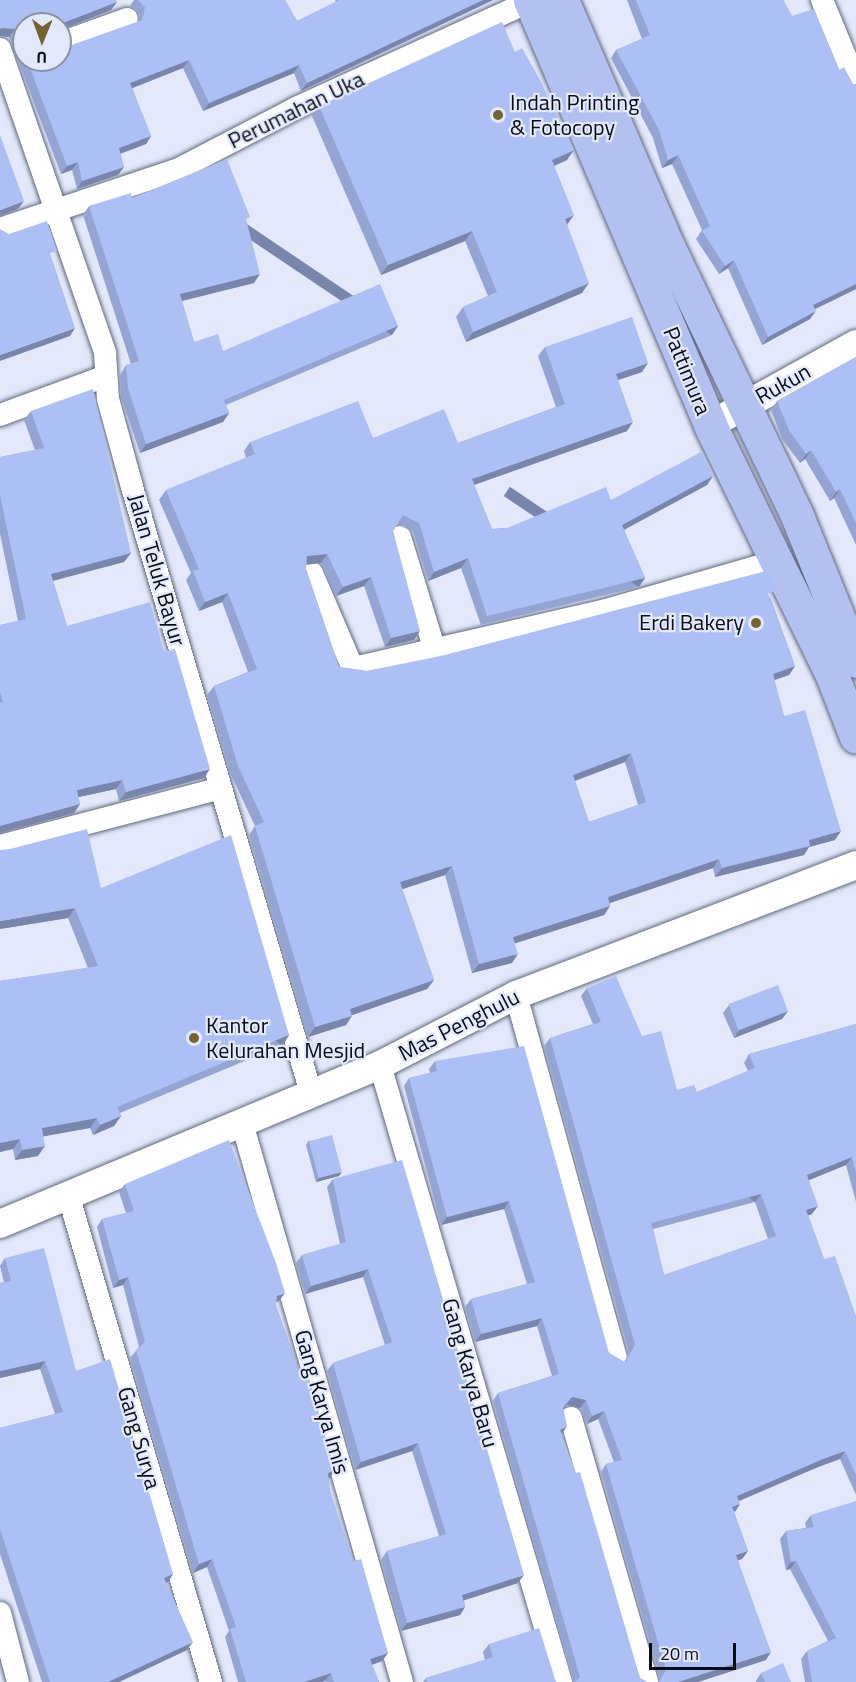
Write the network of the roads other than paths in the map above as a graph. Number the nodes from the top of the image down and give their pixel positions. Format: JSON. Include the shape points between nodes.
{"nodes":[{"id":1,"x":541,"y":0,"type":"edge"},
{"id":2,"x":822,"y":0,"type":"edge"},
{"id":3,"x":127,"y":19,"type":"dead end"},
{"id":4,"x":72,"y":39,"type":"edge"},
{"id":5,"x":7,"y":58,"type":"edge"},
{"id":6,"x":856,"y":82,"type":"edge"},
{"id":7,"x":58,"y":209,"type":"junction"},
{"id":8,"x":0,"y":229,"type":"edge"},
{"id":9,"x":856,"y":344,"type":"edge"},
{"id":10,"x":105,"y":376,"type":"junction"},
{"id":11,"x":746,"y":405,"type":"junction"},
{"id":12,"x":0,"y":415,"type":"edge"},
{"id":13,"x":710,"y":425,"type":"junction"},
{"id":14,"x":400,"y":537,"type":"edge"},
{"id":15,"x":777,"y":561,"type":"junction"},
{"id":16,"x":312,"y":573,"type":"edge"},
{"id":17,"x":435,"y":651,"type":"junction"},
{"id":18,"x":856,"y":661,"type":"edge"},
{"id":19,"x":856,"y":737,"type":"edge"},
{"id":20,"x":221,"y":788,"type":"junction"},
{"id":21,"x":0,"y":846,"type":"edge"},
{"id":22,"x":856,"y":865,"type":"edge"},
{"id":23,"x":516,"y":995,"type":"junction"},
{"id":24,"x":380,"y":1065,"type":"junction"},
{"id":25,"x":311,"y":1093,"type":"junction"},
{"id":26,"x":242,"y":1123,"type":"junction"},
{"id":27,"x":68,"y":1194,"type":"junction"},
{"id":28,"x":0,"y":1224,"type":"edge"},
{"id":29,"x":616,"y":1357,"type":"edge"},
{"id":30,"x":571,"y":1418,"type":"dead end"},
{"id":31,"x":0,"y":1612,"type":"edge"},
{"id":32,"x":18,"y":1682,"type":"edge"},
{"id":33,"x":212,"y":1682,"type":"edge"},
{"id":34,"x":402,"y":1682,"type":"edge"},
{"id":35,"x":561,"y":1682,"type":"edge"},
{"id":36,"x":647,"y":1682,"type":"edge"}],
"edges":[{"from":1,"to":7,"type":"street","name":"Perumahan Uka","via":[[296,108],[179,169]]},
{"from":1,"to":11,"type":"main road","name":"Pattimura"},
{"from":1,"to":13,"type":"main road","name":"Pattimura"},
{"from":2,"to":6,"type":"street"},
{"from":3,"to":4,"type":"street"},
{"from":5,"to":7,"type":"street","name":"Jalan Teluk Bayur"},
{"from":7,"to":8,"type":"street","name":"Perumahan Uka"},
{"from":7,"to":10,"type":"street","name":"Jalan Teluk Bayur","via":[[105,353]]},
{"from":9,"to":11,"type":"street","name":"Rukun"},
{"from":10,"to":12,"type":"street"},
{"from":10,"to":20,"type":"street","name":"Jalan Teluk Bayur","via":[[132,488]]},
{"from":11,"to":13,"type":"street","name":"Rukun"},
{"from":11,"to":18,"type":"main road","name":"Pattimura"},
{"from":13,"to":15,"type":"main road","name":"Pattimura"},
{"from":14,"to":17,"type":"street"},
{"from":15,"to":17,"type":"street","via":[[606,610]]},
{"from":15,"to":19,"type":"main road","name":"Pattimura"},
{"from":16,"to":17,"type":"street","via":[[354,666]]},
{"from":20,"to":21,"type":"street"},
{"from":20,"to":25,"type":"street","name":"Jalan Teluk Bayur"},
{"from":22,"to":23,"type":"street","name":"Mas Penghulu"},
{"from":23,"to":24,"type":"street","name":"Mas Penghulu"},
{"from":23,"to":29,"type":"street"},
{"from":24,"to":25,"type":"street","name":"Mas Penghulu"},
{"from":24,"to":35,"type":"street","name":"Gang Karya Baru"},
{"from":25,"to":26,"type":"street","name":"Mas Penghulu"},
{"from":26,"to":27,"type":"street","name":"Mas Penghulu"},
{"from":26,"to":34,"type":"street","name":"Gang Karya Imis"},
{"from":27,"to":28,"type":"street","name":"Mas Penghulu"},
{"from":27,"to":33,"type":"street","name":"Gang Surya"},
{"from":30,"to":36,"type":"street"},
{"from":31,"to":32,"type":"street"}]}
